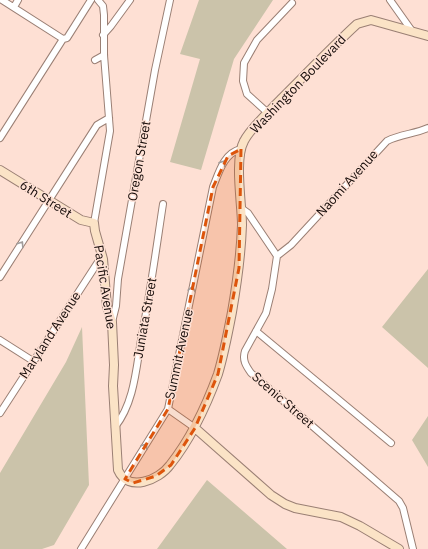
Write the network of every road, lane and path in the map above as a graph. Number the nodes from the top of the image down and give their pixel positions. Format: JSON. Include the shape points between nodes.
{"nodes":[{"id":1,"x":2,"y":0,"type":"edge"},
{"id":2,"x":18,"y":0,"type":"edge"},
{"id":3,"x":91,"y":0,"type":"edge"},
{"id":4,"x":98,"y":0,"type":"edge"},
{"id":5,"x":130,"y":0,"type":"edge"},
{"id":6,"x":170,"y":0,"type":"edge"},
{"id":7,"x":390,"y":0,"type":"edge"},
{"id":8,"x":292,"y":3,"type":"dead end"},
{"id":9,"x":14,"y":7,"type":"junction"},
{"id":10,"x":412,"y":31,"type":"junction"},
{"id":11,"x":103,"y":35,"type":"junction"},
{"id":12,"x":428,"y":36,"type":"edge"},
{"id":13,"x":65,"y":38,"type":"junction"},
{"id":14,"x":104,"y":55,"type":"junction"},
{"id":15,"x":95,"y":60,"type":"dead end"},
{"id":16,"x":268,"y":113,"type":"junction"},
{"id":17,"x":109,"y":118,"type":"junction"},
{"id":18,"x":428,"y":128,"type":"edge"},
{"id":19,"x":0,"y":138,"type":"edge"},
{"id":20,"x":241,"y":149,"type":"junction"},
{"id":21,"x":0,"y":170,"type":"edge"},
{"id":22,"x":49,"y":200,"type":"junction"},
{"id":23,"x":163,"y":204,"type":"dead end"},
{"id":24,"x":241,"y":208,"type":"junction"},
{"id":25,"x":94,"y":223,"type":"junction"},
{"id":26,"x":277,"y":256,"type":"junction"},
{"id":27,"x":103,"y":258,"type":"junction"},
{"id":28,"x":0,"y":277,"type":"edge"},
{"id":29,"x":112,"y":322,"type":"junction"},
{"id":30,"x":256,"y":331,"type":"junction"},
{"id":31,"x":0,"y":340,"type":"edge"},
{"id":32,"x":33,"y":361,"type":"junction"},
{"id":33,"x":168,"y":410,"type":"junction"},
{"id":34,"x":0,"y":413,"type":"edge"},
{"id":35,"x":115,"y":427,"type":"junction"},
{"id":36,"x":195,"y":428,"type":"junction"},
{"id":37,"x":391,"y":443,"type":"dead end"},
{"id":38,"x":124,"y":480,"type":"junction"},
{"id":39,"x":81,"y":549,"type":"edge"},
{"id":40,"x":398,"y":549,"type":"edge"},
{"id":41,"x":413,"y":549,"type":"edge"}],
"edges":[{"from":1,"to":9,"type":"street"},
{"from":2,"to":9,"type":"street"},
{"from":3,"to":13,"type":"street"},
{"from":4,"to":11,"type":"street","name":"Pacific Avenue","via":[[103,6]]},
{"from":5,"to":11,"type":"street"},
{"from":6,"to":29,"type":"street","name":"Oregon Street","via":[[155,70]]},
{"from":7,"to":10,"type":"street"},
{"from":8,"to":16,"type":"street","via":[[257,40],[244,63],[243,81],[247,94]]},
{"from":9,"to":13,"type":"street"},
{"from":10,"to":12,"type":"street","name":"Washington Boulevard"},
{"from":10,"to":16,"type":"street","name":"Washington Boulevard","via":[[371,20],[357,24]]},
{"from":11,"to":14,"type":"street","name":"Pacific Avenue"},
{"from":13,"to":19,"type":"street"},
{"from":14,"to":15,"type":"street"},
{"from":14,"to":17,"type":"street","name":"Pacific Avenue"},
{"from":16,"to":20,"type":"street","name":"Washington Boulevard","via":[[243,142]]},
{"from":17,"to":22,"type":"street","via":[[98,125]]},
{"from":17,"to":25,"type":"street","name":"Pacific Avenue","via":[[110,131]]},
{"from":18,"to":26,"type":"street","name":"Naomi Avenue","via":[[387,141],[291,245]]},
{"from":20,"to":24,"type":"street","name":"Washington Boulevard"},
{"from":33,"to":20,"type":"street","name":"Summit Avenue","one_way":true,"via":[[214,187],[228,156]]},
{"from":21,"to":22,"type":"street","name":"6th Street"},
{"from":22,"to":25,"type":"street","name":"6th Street","via":[[81,220]]},
{"from":28,"to":22,"type":"street","one_way":true},
{"from":23,"to":35,"type":"street","name":"Juniata Street","via":[[136,375],[128,404]]},
{"from":24,"to":26,"type":"street","via":[[248,213]]},
{"from":24,"to":36,"type":"street","name":"Washington Boulevard","via":[[239,268],[226,341],[218,374]]},
{"from":25,"to":27,"type":"street","name":"Pacific Avenue"},
{"from":26,"to":30,"type":"street","name":"Scenic Street","via":[[266,313]]},
{"from":27,"to":29,"type":"street","name":"Pacific Avenue","via":[[107,307]]},
{"from":27,"to":32,"type":"street","name":"Maryland Avenue"},
{"from":29,"to":35,"type":"street","name":"Pacific Avenue"},
{"from":30,"to":37,"type":"street"},
{"from":30,"to":41,"type":"street","name":"Scenic Street","via":[[245,351],[244,364],[251,373],[399,501]]},
{"from":31,"to":32,"type":"street"},
{"from":32,"to":34,"type":"street","name":"Maryland Avenue"},
{"from":33,"to":36,"type":"street"},
{"from":38,"to":33,"type":"street","name":"Summit Avenue","one_way":true},
{"from":35,"to":38,"type":"street","name":"Pacific Avenue","via":[[118,470]]},
{"from":36,"to":38,"type":"street","via":[[165,471],[143,482],[133,483]]},
{"from":36,"to":40,"type":"street","via":[[271,495],[285,504],[341,517]]},
{"from":38,"to":39,"type":"street","name":"Summit Avenue"}]}
